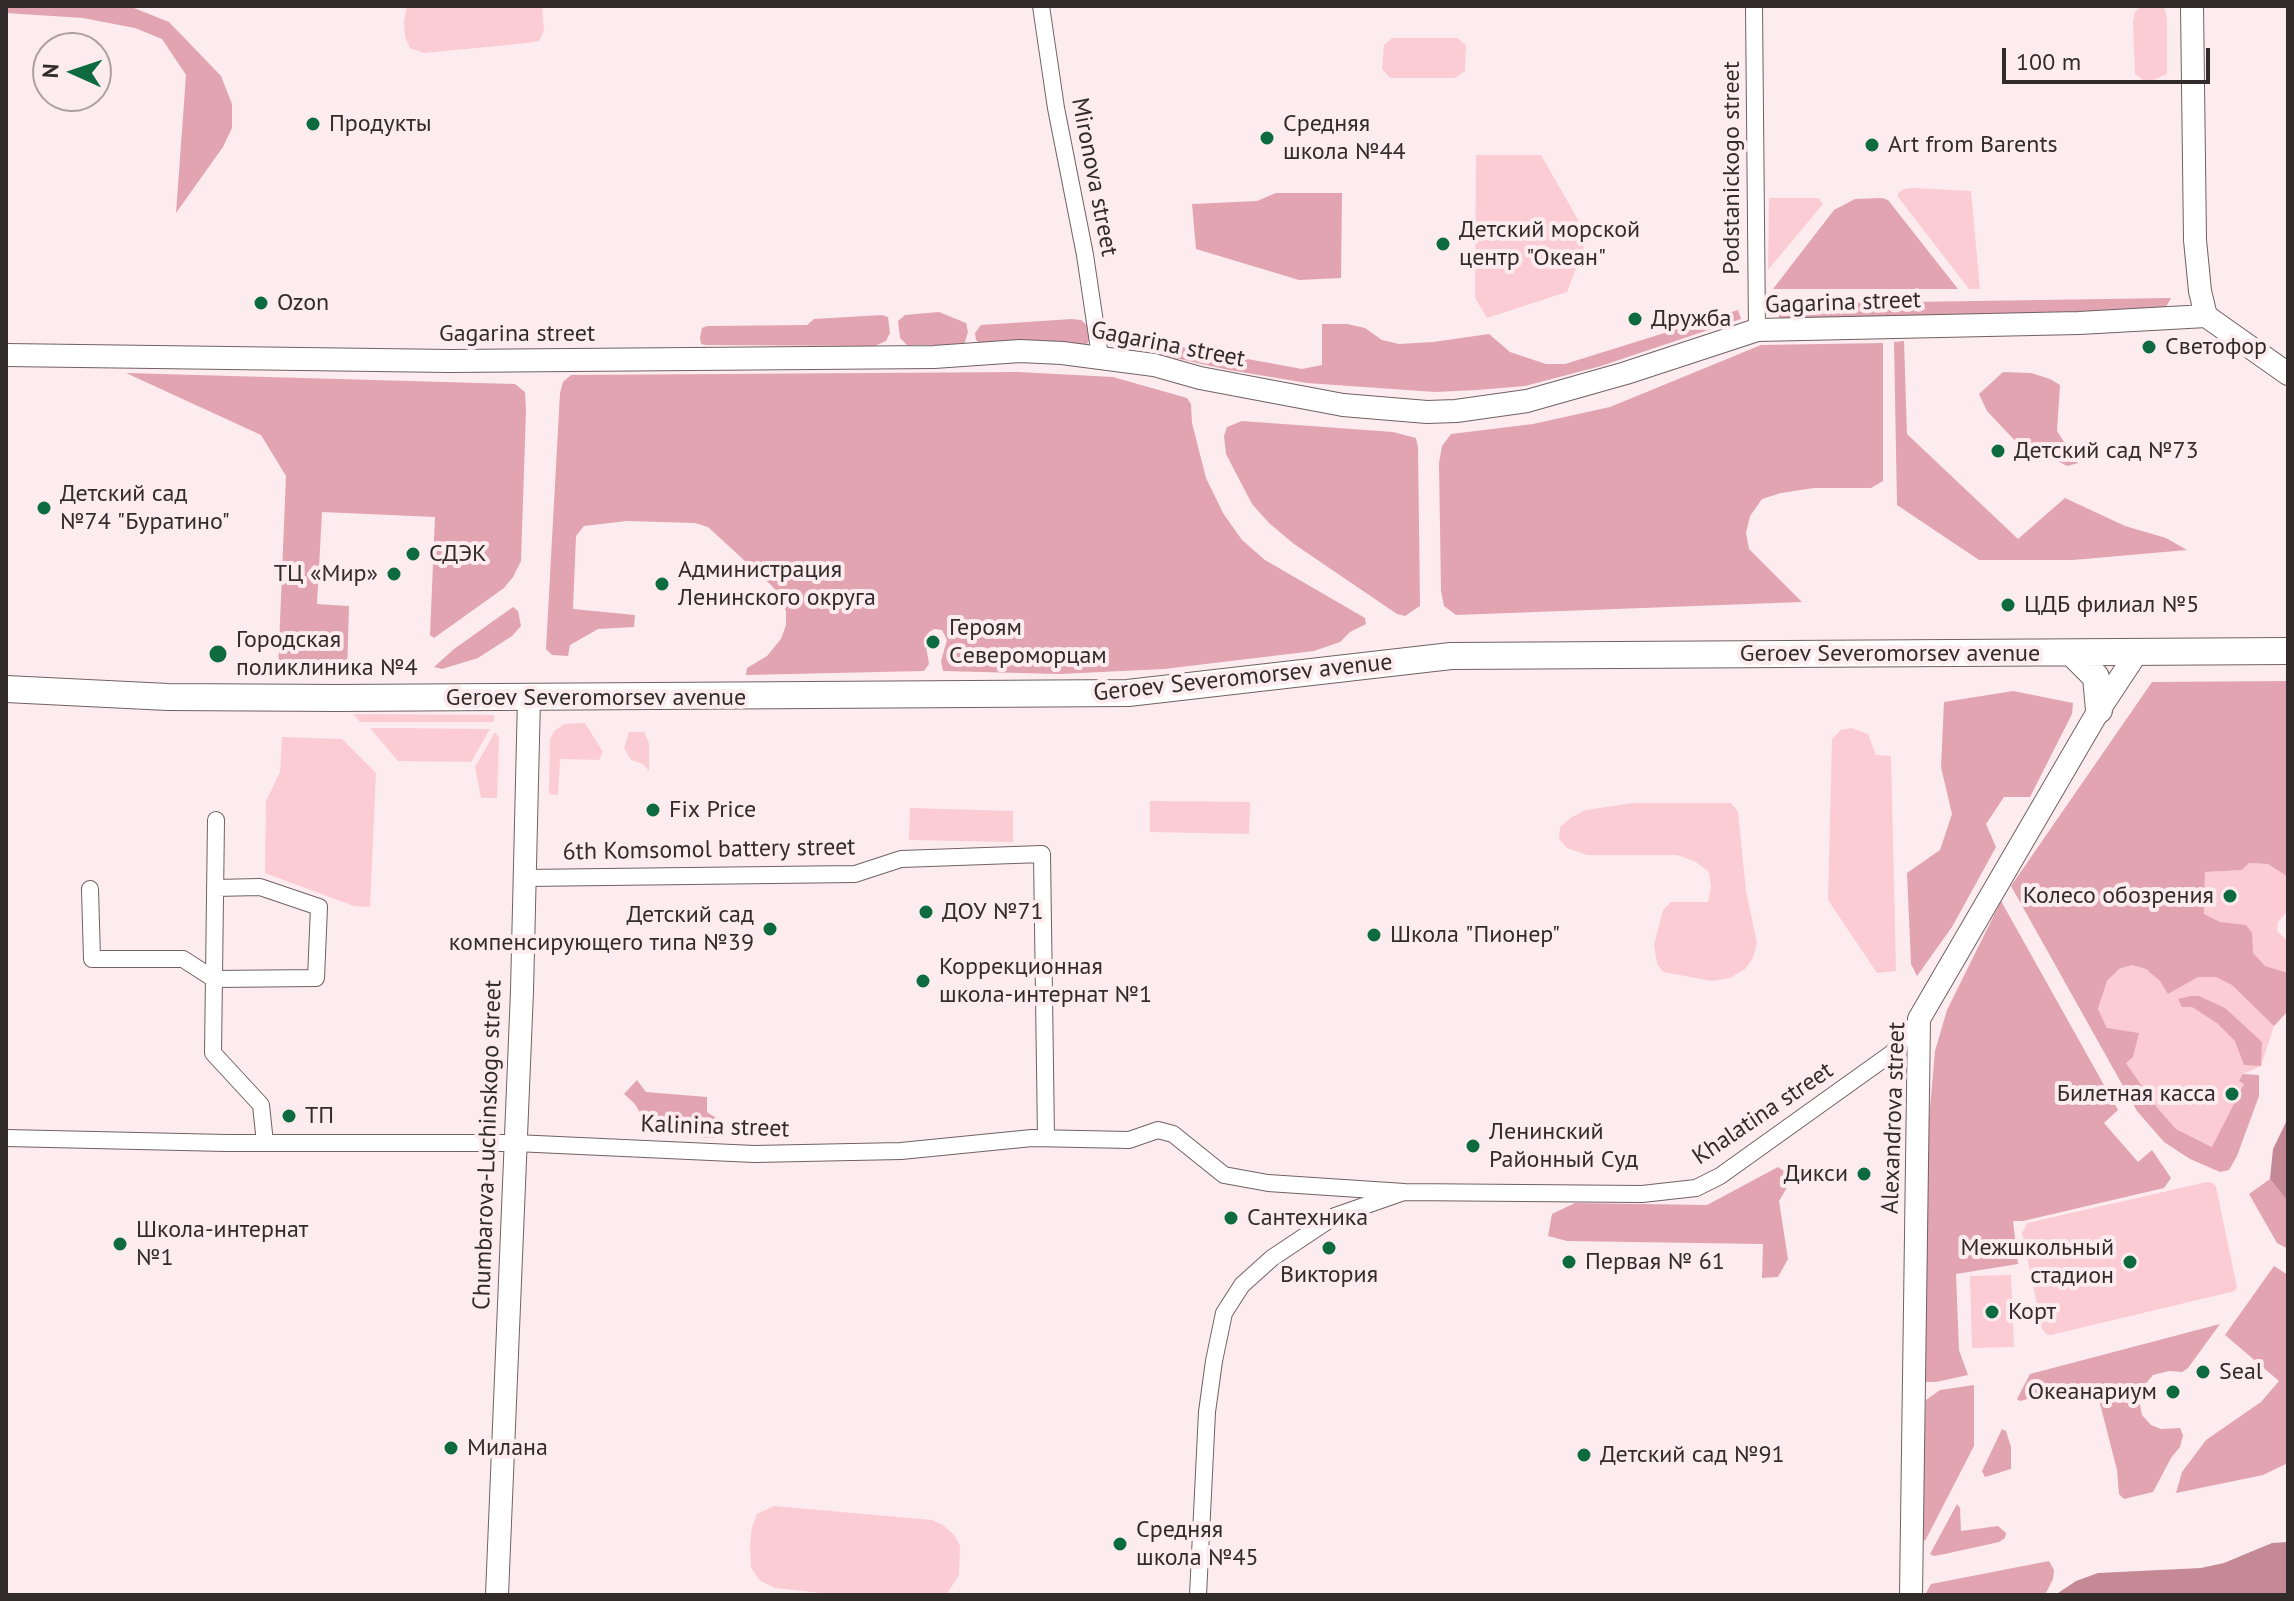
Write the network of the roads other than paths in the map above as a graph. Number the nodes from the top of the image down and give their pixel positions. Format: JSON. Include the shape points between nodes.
{"nodes":[{"id":1,"x":1041,"y":6,"type":"edge"},
{"id":2,"x":1754,"y":6,"type":"edge"},
{"id":3,"x":2192,"y":6,"type":"edge"},
{"id":4,"x":2206,"y":316,"type":"junction"},
{"id":5,"x":1757,"y":330,"type":"junction"},
{"id":6,"x":6,"y":355,"type":"edge"},
{"id":7,"x":1100,"y":356,"type":"junction"},
{"id":8,"x":2288,"y":374,"type":"edge"},
{"id":9,"x":2288,"y":651,"type":"edge"},
{"id":10,"x":2073,"y":654,"type":"junction"},
{"id":11,"x":2136,"y":654,"type":"junction"},
{"id":12,"x":6,"y":689,"type":"edge"},
{"id":13,"x":529,"y":698,"type":"junction"},
{"id":14,"x":2099,"y":710,"type":"junction"},
{"id":15,"x":216,"y":820,"type":"dead end"},
{"id":16,"x":524,"y":878,"type":"junction"},
{"id":17,"x":215,"y":888,"type":"junction"},
{"id":18,"x":90,"y":889,"type":"dead end"},
{"id":19,"x":214,"y":979,"type":"junction"},
{"id":20,"x":1919,"y":1019,"type":"junction"},
{"id":21,"x":6,"y":1138,"type":"edge"},
{"id":22,"x":1046,"y":1138,"type":"junction"},
{"id":23,"x":265,"y":1143,"type":"junction"},
{"id":24,"x":515,"y":1143,"type":"junction"},
{"id":25,"x":1404,"y":1192,"type":"junction"},
{"id":26,"x":497,"y":1595,"type":"edge"},
{"id":27,"x":1198,"y":1595,"type":"edge"},
{"id":28,"x":1911,"y":1595,"type":"edge"}],
"edges":[{"from":1,"to":7,"type":"street","name":"Mironova street"},
{"from":2,"to":5,"type":"street","name":"Podstanickogo street"},
{"from":3,"to":4,"type":"street","via":[[2195,240]]},
{"from":4,"to":5,"type":"street","name":"Gagarina street"},
{"from":4,"to":8,"type":"street"},
{"from":5,"to":7,"type":"street","name":"Gagarina street","via":[[1527,401],[1456,411],[1343,405]]},
{"from":6,"to":7,"type":"street","name":"Gagarina street","via":[[450,361],[934,357],[1020,351]]},
{"from":9,"to":11,"type":"main road","name":"Geroev Severomorsev avenue"},
{"from":10,"to":11,"type":"main road","name":"Geroev Severomorsev avenue"},
{"from":10,"to":13,"type":"main road","name":"Geroev Severomorsev avenue","via":[[1451,656],[1128,693]]},
{"from":10,"to":14,"type":"main road","via":[[2096,677]]},
{"from":11,"to":14,"type":"street","name":"Alexandrova street"},
{"from":12,"to":13,"type":"main road","name":"Geroev Severomorsev avenue","via":[[168,697]]},
{"from":13,"to":16,"type":"street","name":"Chumbarova-Luchinskogo street"},
{"from":14,"to":20,"type":"street","name":"Alexandrova street"},
{"from":15,"to":17,"type":"street"},
{"from":16,"to":22,"type":"street","name":"6th Komsomol battery street","via":[[855,874],[901,859],[1042,854]]},
{"from":16,"to":24,"type":"street","name":"Chumbarova-Luchinskogo street"},
{"from":17,"to":19,"type":"street"},
{"from":17,"to":19,"type":"street","via":[[260,887],[319,907],[316,978]]},
{"from":18,"to":19,"type":"street","via":[[92,959],[183,959]]},
{"from":19,"to":23,"type":"street","via":[[213,1053],[261,1105]]},
{"from":20,"to":25,"type":"street","name":"Khalatina street","via":[[1892,1053],[1696,1188],[1642,1194]]},
{"from":20,"to":28,"type":"street","name":"Alexandrova street"},
{"from":21,"to":23,"type":"street","name":"Kalinina street"},
{"from":22,"to":24,"type":"street","name":"Kalinina street","via":[[901,1151],[754,1154]]},
{"from":22,"to":25,"type":"street","name":"Kalinina street","via":[[1129,1140],[1158,1130],[1173,1134],[1224,1175]]},
{"from":23,"to":24,"type":"street","name":"Kalinina street"},
{"from":24,"to":26,"type":"street","name":"Chumbarova-Luchinskogo street"},
{"from":25,"to":27,"type":"street","name":"Khalatina street","via":[[1335,1216],[1272,1258],[1242,1285],[1224,1313],[1207,1412]]}]}
